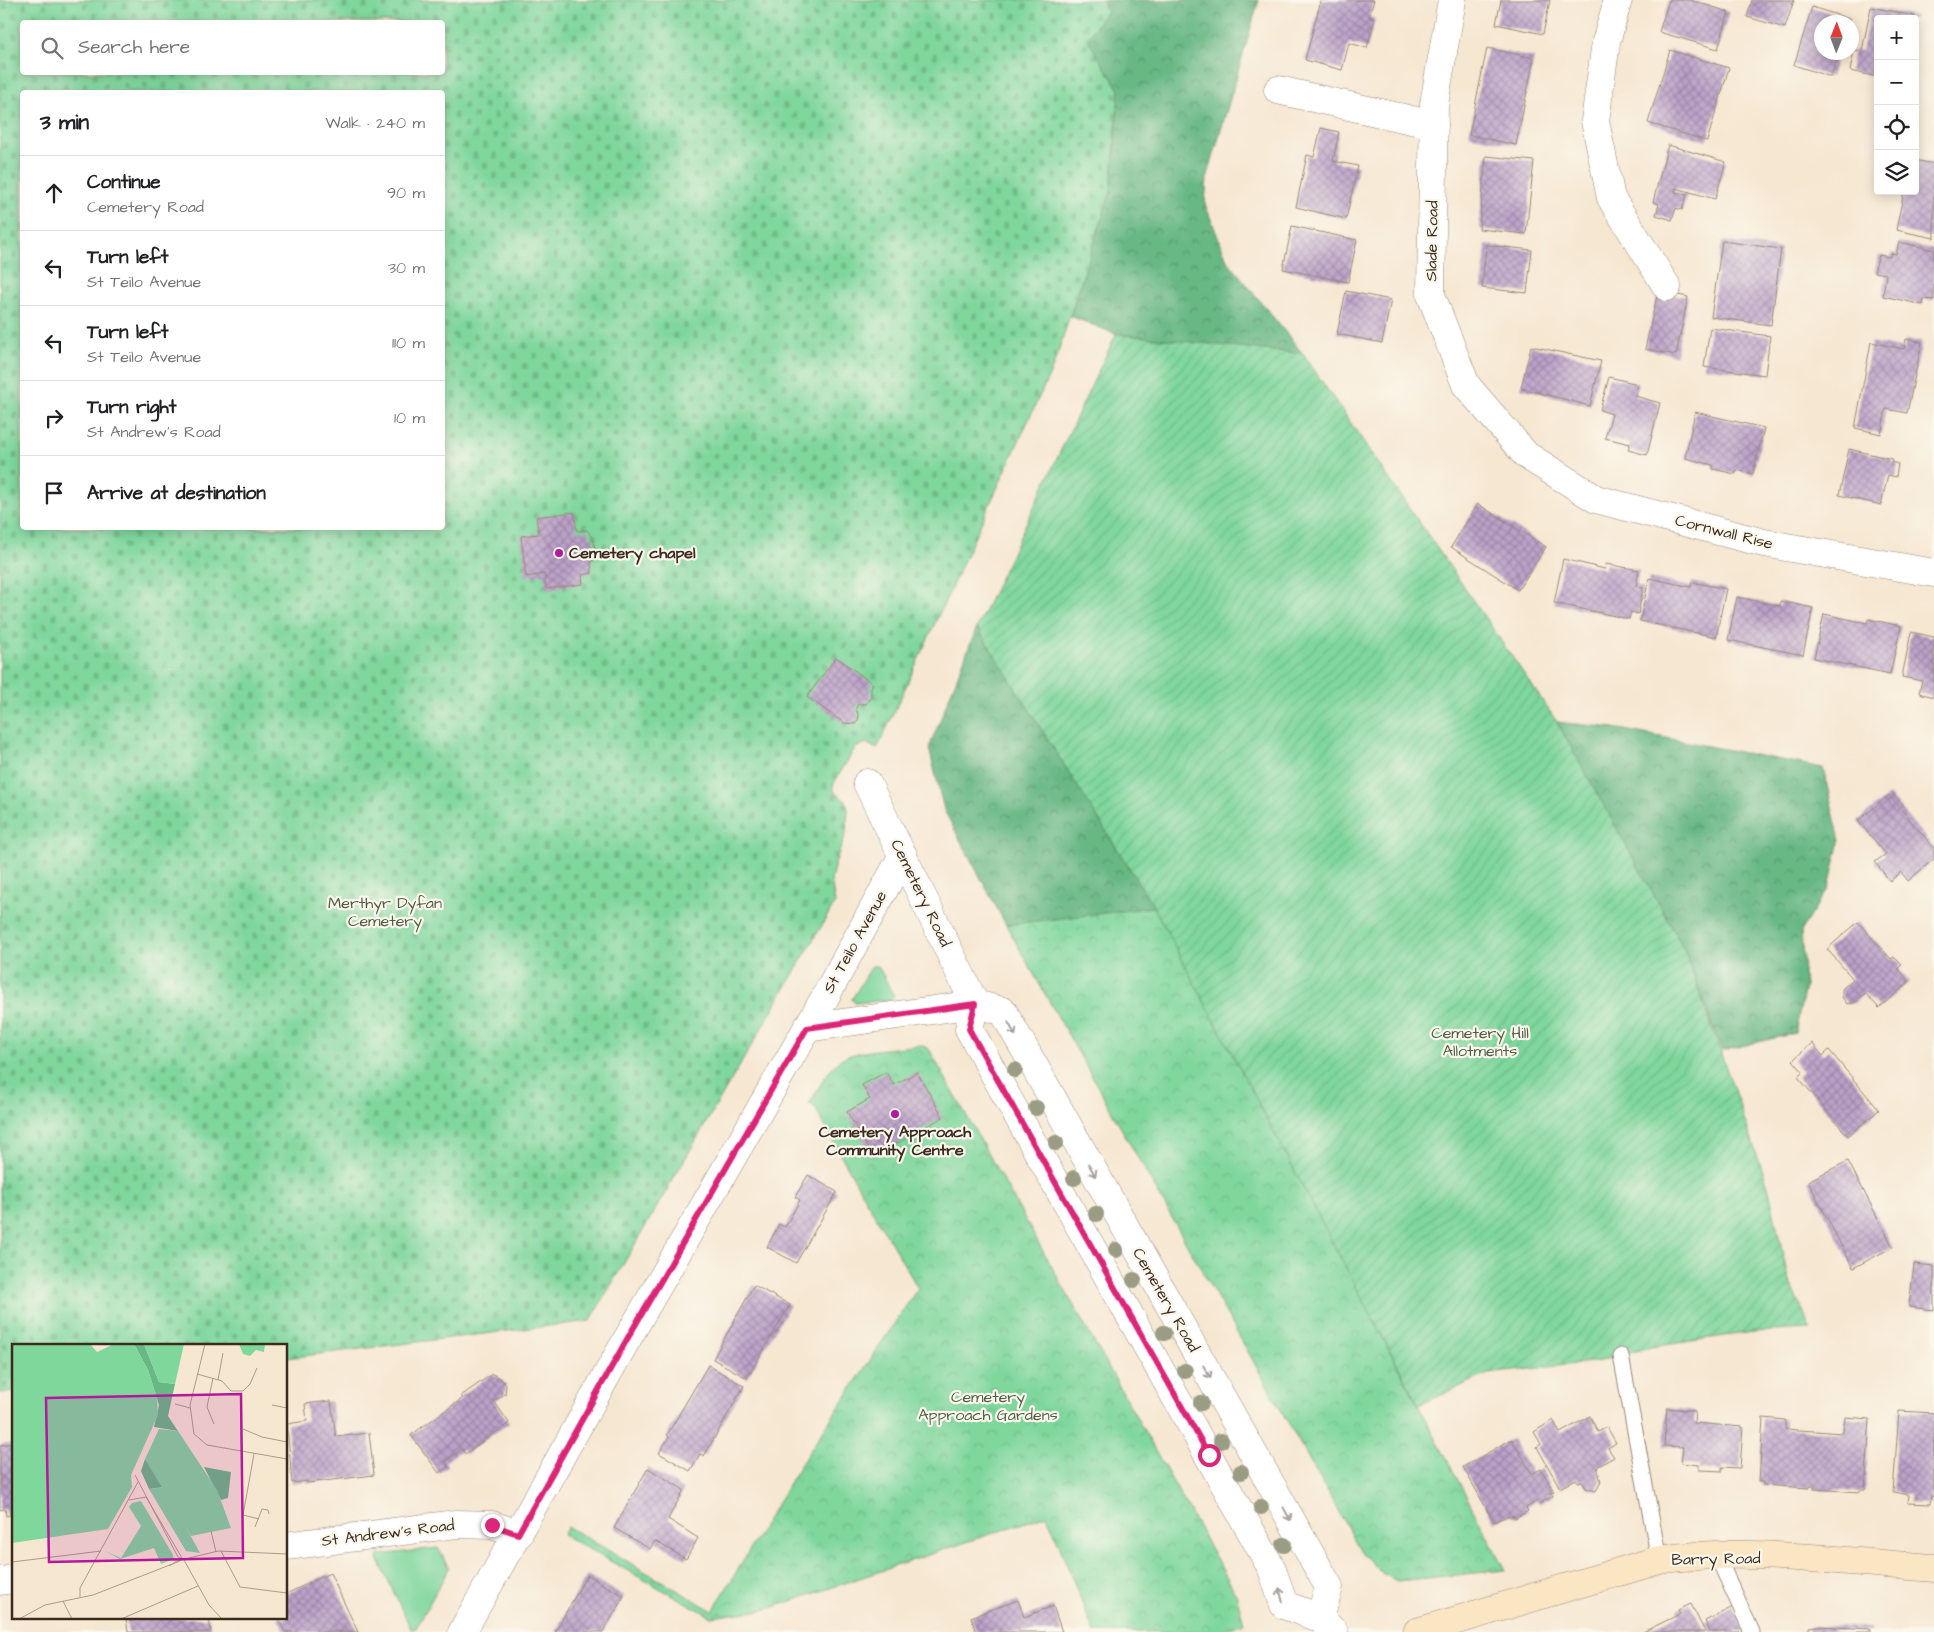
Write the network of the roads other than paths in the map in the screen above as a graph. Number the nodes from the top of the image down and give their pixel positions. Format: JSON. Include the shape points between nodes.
{"nodes":[{"id":1,"x":1452,"y":0,"type":"edge"},
{"id":2,"x":1618,"y":0,"type":"edge"},
{"id":3,"x":1278,"y":90,"type":"dead end"},
{"id":4,"x":1434,"y":125,"type":"junction"},
{"id":5,"x":1667,"y":287,"type":"dead end"},
{"id":6,"x":1526,"y":455,"type":"joint"},
{"id":7,"x":1934,"y":573,"type":"edge"},
{"id":8,"x":867,"y":783,"type":"dead end"},
{"id":9,"x":902,"y":855,"type":"junction"},
{"id":10,"x":975,"y":1004,"type":"junction"},
{"id":11,"x":807,"y":1028,"type":"junction"},
{"id":12,"x":1621,"y":1356,"type":"dead end"},
{"id":13,"x":518,"y":1534,"type":"junction"},
{"id":14,"x":288,"y":1546,"type":"edge"},
{"id":15,"x":1717,"y":1556,"type":"junction"},
{"id":16,"x":1659,"y":1560,"type":"junction"},
{"id":17,"x":1934,"y":1568,"type":"edge"},
{"id":18,"x":1327,"y":1625,"type":"edge"},
{"id":19,"x":462,"y":1632,"type":"edge"},
{"id":20,"x":1417,"y":1632,"type":"edge"},
{"id":21,"x":1752,"y":1632,"type":"edge"}],
"edges":[{"from":1,"to":4,"type":"street","name":"Slade Road","via":[[1434,104]]},
{"from":2,"to":5,"type":"street","via":[[1606,42],[1595,121],[1611,198]]},
{"from":3,"to":4,"type":"street"},
{"from":4,"to":6,"type":"street","name":"Slade Road","via":[[1431,295],[1466,385]]},
{"from":6,"to":7,"type":"street","name":"Cornwall Rise","via":[[1596,499],[1764,544]]},
{"from":8,"to":9,"type":"street","name":"Cemetery Road"},
{"from":9,"to":10,"type":"street","name":"Cemetery Road"},
{"from":9,"to":11,"type":"street","name":"St Teilo Avenue"},
{"from":10,"to":11,"type":"street"},
{"from":10,"to":18,"type":"street","name":"Cemetery Road","one_way":true,"via":[[1003,1011],[1252,1449],[1328,1587]]},
{"from":18,"to":10,"type":"street","name":"Cemetery Road","one_way":true,"via":[[1284,1605],[1272,1569],[969,1029]]},
{"from":11,"to":13,"type":"street","name":"St Teilo Avenue"},
{"from":12,"to":16,"type":"lane"},
{"from":13,"to":14,"type":"street","name":"St Andrew's Road","via":[[492,1525],[456,1524]]},
{"from":13,"to":19,"type":"street","name":"St Teilo Avenue"},
{"from":15,"to":16,"type":"street","name":"Barry Road"},
{"from":15,"to":17,"type":"street","name":"Barry Road"},
{"from":15,"to":21,"type":"lane"},
{"from":16,"to":20,"type":"street","name":"Barry Road"}]}
